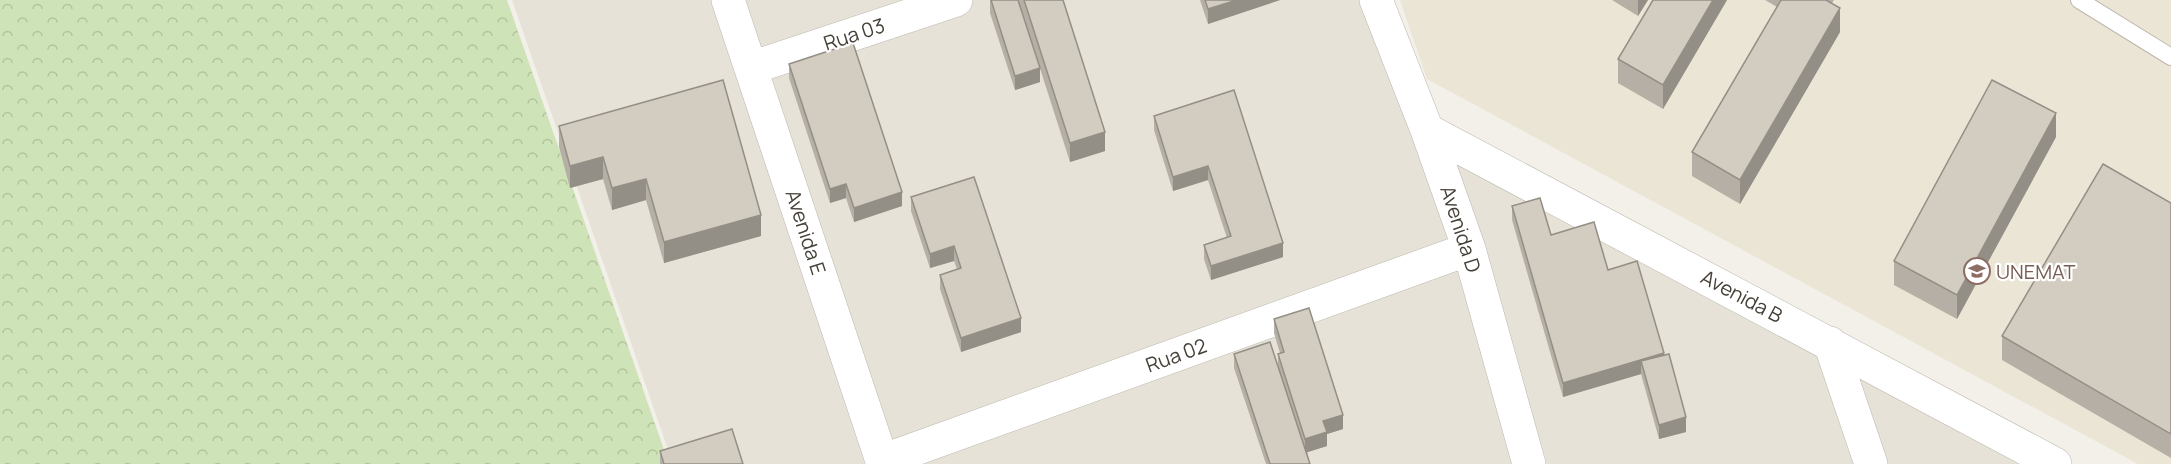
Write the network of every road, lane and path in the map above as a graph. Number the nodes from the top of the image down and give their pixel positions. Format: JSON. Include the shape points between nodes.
{"nodes":[{"id":1,"x":728,"y":0,"type":"edge"},
{"id":2,"x":956,"y":0,"type":"edge"},
{"id":3,"x":1376,"y":0,"type":"edge"},
{"id":4,"x":2079,"y":0,"type":"edge"},
{"id":5,"x":2171,"y":57,"type":"edge"},
{"id":6,"x":751,"y":68,"type":"junction"},
{"id":7,"x":1427,"y":130,"type":"junction"},
{"id":8,"x":1469,"y":249,"type":"junction"},
{"id":9,"x":1830,"y":343,"type":"junction"},
{"id":10,"x":883,"y":463,"type":"edge"},
{"id":11,"x":1529,"y":464,"type":"edge"},
{"id":12,"x":1871,"y":464,"type":"edge"},
{"id":13,"x":2055,"y":464,"type":"edge"}],
"edges":[{"from":1,"to":6,"type":"street","name":"Avenida E"},
{"from":2,"to":6,"type":"street","name":"Rua 03"},
{"from":3,"to":7,"type":"street","name":"Avenida D"},
{"from":4,"to":5,"type":"lane"},
{"from":6,"to":10,"type":"street","name":"Avenida E"},
{"from":7,"to":8,"type":"street","name":"Avenida D"},
{"from":7,"to":9,"type":"street","name":"Avenida B"},
{"from":8,"to":10,"type":"street","name":"Rua 02"},
{"from":8,"to":11,"type":"street","name":"Avenida D"},
{"from":9,"to":12,"type":"street"},
{"from":9,"to":13,"type":"street","name":"Avenida B"}]}
